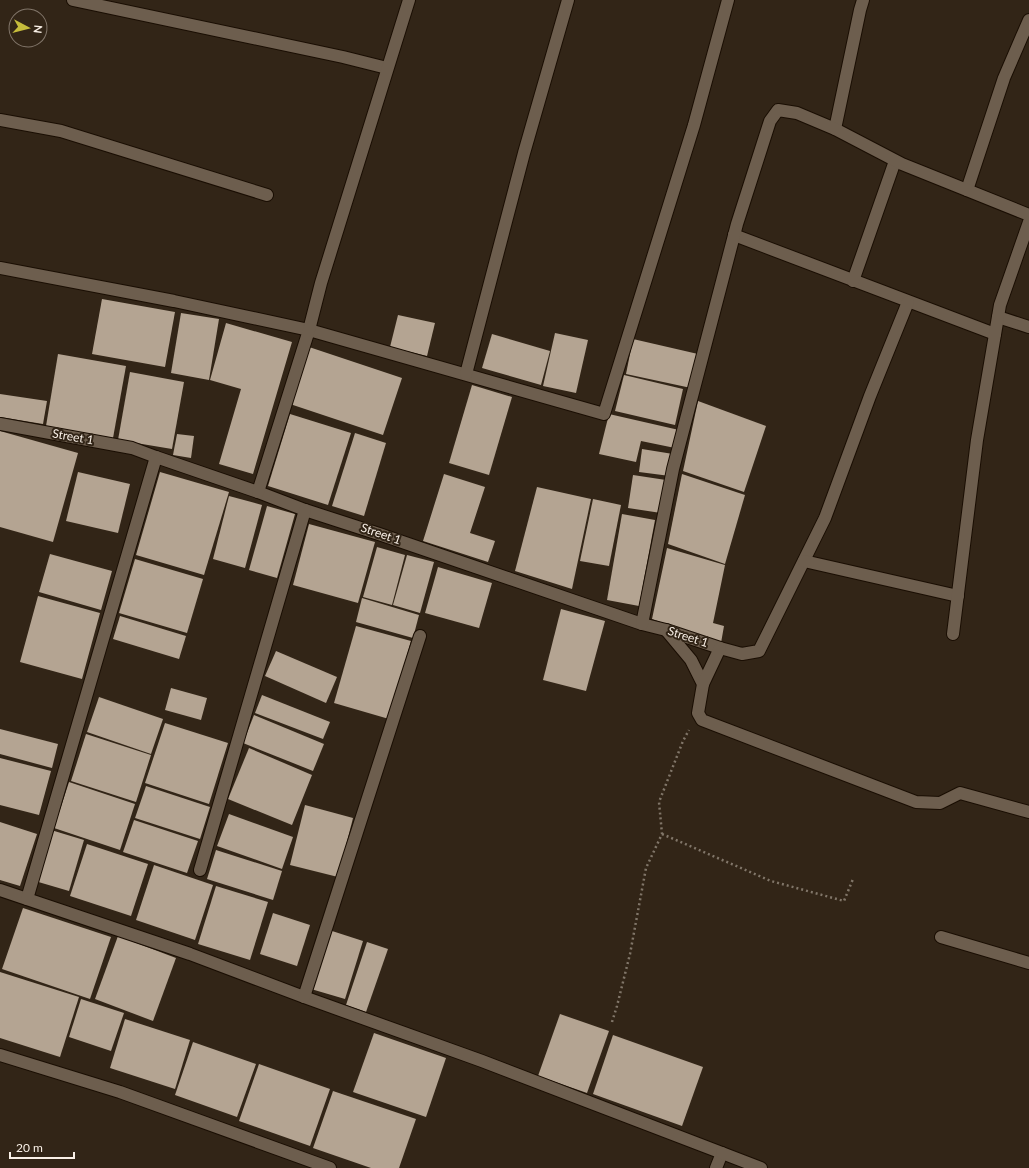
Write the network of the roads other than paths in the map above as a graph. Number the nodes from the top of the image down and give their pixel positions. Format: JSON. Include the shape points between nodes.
{"nodes":[{"id":1,"x":73,"y":0,"type":"edge"},
{"id":2,"x":409,"y":0,"type":"edge"},
{"id":3,"x":568,"y":0,"type":"edge"},
{"id":4,"x":728,"y":0,"type":"edge"},
{"id":5,"x":863,"y":0,"type":"edge"},
{"id":6,"x":1029,"y":20,"type":"edge"},
{"id":7,"x":388,"y":68,"type":"junction"},
{"id":8,"x":0,"y":120,"type":"edge"},
{"id":9,"x":835,"y":129,"type":"junction"},
{"id":10,"x":895,"y":161,"type":"junction"},
{"id":11,"x":967,"y":190,"type":"junction"},
{"id":12,"x":267,"y":195,"type":"dead end"},
{"id":13,"x":1029,"y":215,"type":"edge"},
{"id":14,"x":1029,"y":222,"type":"edge"},
{"id":15,"x":734,"y":235,"type":"junction"},
{"id":16,"x":0,"y":268,"type":"edge"},
{"id":17,"x":853,"y":281,"type":"junction"},
{"id":18,"x":908,"y":302,"type":"junction"},
{"id":19,"x":998,"y":317,"type":"junction"},
{"id":20,"x":1029,"y":327,"type":"edge"},
{"id":21,"x":309,"y":330,"type":"junction"},
{"id":22,"x":995,"y":334,"type":"junction"},
{"id":23,"x":466,"y":374,"type":"junction"},
{"id":24,"x":0,"y":424,"type":"edge"},
{"id":25,"x":156,"y":458,"type":"junction"},
{"id":26,"x":258,"y":492,"type":"junction"},
{"id":27,"x":305,"y":510,"type":"junction"},
{"id":28,"x":804,"y":561,"type":"junction"},
{"id":29,"x":958,"y":596,"type":"junction"},
{"id":30,"x":642,"y":624,"type":"junction"},
{"id":31,"x":666,"y":630,"type":"junction"},
{"id":32,"x":953,"y":634,"type":"dead end"},
{"id":33,"x":420,"y":636,"type":"dead end"},
{"id":34,"x":720,"y":648,"type":"junction"},
{"id":35,"x":703,"y":684,"type":"junction"},
{"id":36,"x":1029,"y":812,"type":"edge"},
{"id":37,"x":200,"y":870,"type":"dead end"},
{"id":38,"x":0,"y":890,"type":"edge"},
{"id":39,"x":27,"y":899,"type":"junction"},
{"id":40,"x":941,"y":937,"type":"dead end"},
{"id":41,"x":1029,"y":962,"type":"edge"},
{"id":42,"x":304,"y":997,"type":"junction"},
{"id":43,"x":0,"y":1055,"type":"edge"},
{"id":44,"x":722,"y":1153,"type":"junction"},
{"id":45,"x":330,"y":1168,"type":"edge"},
{"id":46,"x":716,"y":1168,"type":"edge"},
{"id":47,"x":761,"y":1168,"type":"edge"}],
"edges":[{"from":1,"to":7,"type":"street"},
{"from":2,"to":7,"type":"street"},
{"from":3,"to":23,"type":"street","via":[[524,153]]},
{"from":4,"to":23,"type":"street","via":[[694,124],[604,414]]},
{"from":5,"to":9,"type":"street"},
{"from":6,"to":11,"type":"street","via":[[1004,78]]},
{"from":7,"to":21,"type":"street","via":[[321,283]]},
{"from":8,"to":12,"type":"street","via":[[61,132]]},
{"from":9,"to":10,"type":"street"},
{"from":9,"to":15,"type":"street","via":[[797,114],[778,110],[770,121]]},
{"from":10,"to":11,"type":"street"},
{"from":10,"to":17,"type":"street"},
{"from":11,"to":13,"type":"street"},
{"from":14,"to":19,"type":"street","via":[[1000,304]]},
{"from":15,"to":17,"type":"street"},
{"from":15,"to":30,"type":"street","via":[[673,469]]},
{"from":16,"to":21,"type":"street"},
{"from":17,"to":18,"type":"street"},
{"from":18,"to":22,"type":"street"},
{"from":18,"to":28,"type":"street","via":[[825,518]]},
{"from":19,"to":20,"type":"street"},
{"from":19,"to":22,"type":"street"},
{"from":21,"to":23,"type":"street"},
{"from":21,"to":26,"type":"street"},
{"from":22,"to":29,"type":"street","via":[[977,440]]},
{"from":24,"to":25,"type":"street","name":"Street 1","via":[[132,448]]},
{"from":25,"to":26,"type":"street","name":"Street 1"},
{"from":25,"to":39,"type":"street"},
{"from":26,"to":27,"type":"street","name":"Street 1"},
{"from":27,"to":30,"type":"street","name":"Street 1"},
{"from":27,"to":37,"type":"street"},
{"from":28,"to":29,"type":"street"},
{"from":28,"to":34,"type":"street","name":"Street 1","via":[[759,651],[742,654]]},
{"from":29,"to":32,"type":"street"},
{"from":30,"to":31,"type":"street","name":"Street 1"},
{"from":31,"to":34,"type":"street","name":"Street 1"},
{"from":31,"to":35,"type":"street","via":[[691,660]]},
{"from":33,"to":42,"type":"street"},
{"from":34,"to":35,"type":"street"},
{"from":35,"to":36,"type":"street","via":[[698,713],[702,720],[916,802],[940,803],[960,793]]},
{"from":38,"to":39,"type":"street"},
{"from":39,"to":42,"type":"street","via":[[190,954]]},
{"from":40,"to":41,"type":"street"},
{"from":42,"to":44,"type":"street","via":[[482,1061]]},
{"from":43,"to":45,"type":"street","via":[[120,1092]]},
{"from":44,"to":46,"type":"street"},
{"from":44,"to":47,"type":"street"}]}
